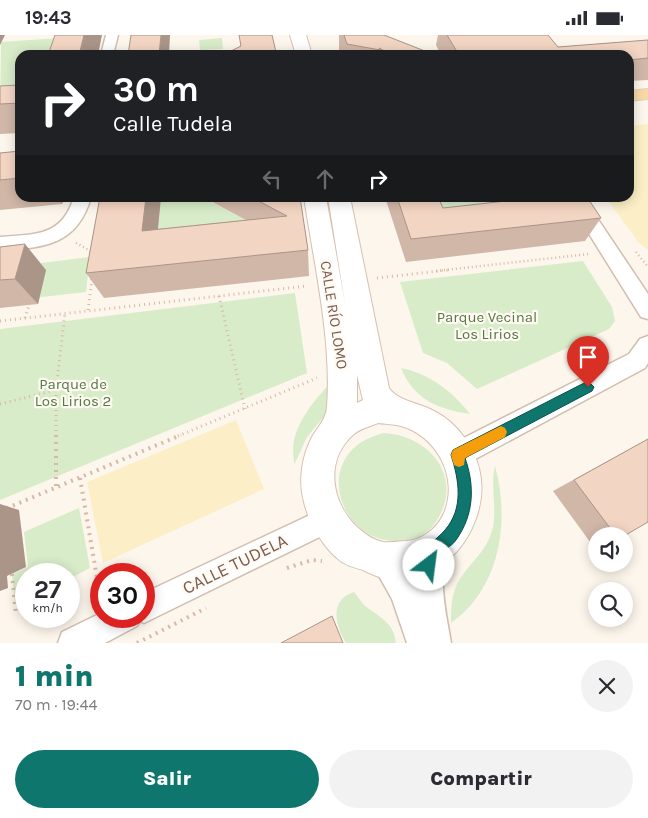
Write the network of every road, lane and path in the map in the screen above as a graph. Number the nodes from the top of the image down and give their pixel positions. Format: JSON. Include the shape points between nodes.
{"nodes":[{"id":1,"x":112,"y":35,"type":"edge"},
{"id":2,"x":298,"y":35,"type":"edge"},
{"id":3,"x":109,"y":50,"type":"edge"},
{"id":4,"x":302,"y":50,"type":"edge"},
{"id":5,"x":648,"y":94,"type":"edge"},
{"id":6,"x":634,"y":95,"type":"edge"},
{"id":7,"x":648,"y":106,"type":"edge"},
{"id":8,"x":634,"y":107,"type":"edge"},
{"id":9,"x":82,"y":202,"type":"edge"},
{"id":10,"x":317,"y":202,"type":"edge"},
{"id":11,"x":339,"y":202,"type":"edge"},
{"id":12,"x":577,"y":202,"type":"edge"},
{"id":13,"x":62,"y":233,"type":"junction"},
{"id":14,"x":602,"y":240,"type":"junction"},
{"id":15,"x":0,"y":244,"type":"edge"},
{"id":16,"x":96,"y":254,"type":"edge"},
{"id":17,"x":93,"y":273,"type":"edge"},
{"id":18,"x":341,"y":282,"type":"junction"},
{"id":19,"x":219,"y":295,"type":"junction"},
{"id":20,"x":29,"y":305,"type":"dead end"},
{"id":21,"x":88,"y":310,"type":"junction"},
{"id":22,"x":648,"y":311,"type":"edge"},
{"id":23,"x":65,"y":313,"type":"junction"},
{"id":24,"x":26,"y":318,"type":"junction"},
{"id":25,"x":0,"y":321,"type":"edge"},
{"id":26,"x":648,"y":345,"type":"edge"},
{"id":27,"x":343,"y":368,"type":"junction"},
{"id":28,"x":56,"y":390,"type":"junction"},
{"id":29,"x":0,"y":404,"type":"edge"},
{"id":30,"x":245,"y":409,"type":"junction"},
{"id":31,"x":394,"y":409,"type":"junction"},
{"id":32,"x":334,"y":431,"type":"junction"},
{"id":33,"x":457,"y":455,"type":"junction"},
{"id":34,"x":80,"y":478,"type":"junction"},
{"id":35,"x":56,"y":487,"type":"junction"},
{"id":36,"x":8,"y":507,"type":"junction"},
{"id":37,"x":0,"y":511,"type":"edge"},
{"id":38,"x":9,"y":515,"type":"dead end"},
{"id":39,"x":327,"y":520,"type":"junction"},
{"id":40,"x":435,"y":550,"type":"junction"},
{"id":41,"x":384,"y":560,"type":"junction"},
{"id":42,"x":326,"y":562,"type":"dead end"},
{"id":43,"x":94,"y":563,"type":"edge"},
{"id":44,"x":281,"y":570,"type":"dead end"},
{"id":45,"x":12,"y":574,"type":"dead end"},
{"id":46,"x":155,"y":603,"type":"edge"},
{"id":47,"x":15,"y":605,"type":"edge"},
{"id":48,"x":212,"y":605,"type":"dead end"},
{"id":49,"x":103,"y":628,"type":"edge"},
{"id":50,"x":73,"y":643,"type":"edge"},
{"id":51,"x":137,"y":643,"type":"edge"},
{"id":52,"x":422,"y":643,"type":"edge"},
{"id":53,"x":436,"y":643,"type":"edge"}],
"edges":[{"from":1,"to":3,"type":"street"},
{"from":2,"to":4,"type":"main road"},
{"from":5,"to":6,"type":"main road"},
{"from":7,"to":8,"type":"main road"},
{"from":9,"to":13,"type":"street","via":[[80,214]]},
{"from":10,"to":18,"type":"main road","name":"CALLE RÍO LOMO"},
{"from":11,"to":18,"type":"main road","name":"CALLE RÍO LOMO"},
{"from":12,"to":14,"type":"street"},
{"from":13,"to":15,"type":"street","via":[[43,239]]},
{"from":13,"to":16,"type":"path"},
{"from":14,"to":18,"type":"path","via":[[590,242],[590,254]]},
{"from":14,"to":22,"type":"street"},
{"from":17,"to":21,"type":"path"},
{"from":18,"to":19,"type":"path"},
{"from":18,"to":27,"type":"main road","name":"CALLE RÍO LOMO"},
{"from":18,"to":31,"type":"main road","name":"CALLE RÍO LOMO","via":[[375,393],[381,402]]},
{"from":19,"to":21,"type":"path"},
{"from":19,"to":30,"type":"path"},
{"from":20,"to":24,"type":"path"},
{"from":21,"to":23,"type":"path"},
{"from":23,"to":24,"type":"path"},
{"from":23,"to":28,"type":"path"},
{"from":24,"to":25,"type":"path"},
{"from":26,"to":33,"type":"street","via":[[637,361]]},
{"from":27,"to":30,"type":"path"},
{"from":27,"to":32,"type":"main road","name":"CALLE RÍO LOMO","via":[[342,410]]},
{"from":28,"to":29,"type":"path"},
{"from":28,"to":35,"type":"path"},
{"from":30,"to":34,"type":"path"},
{"from":31,"to":32,"type":"main road","via":[[361,413]]},
{"from":31,"to":33,"type":"main road","via":[[413,414],[430,424],[446,438]]},
{"from":32,"to":39,"type":"main road","via":[[322,449],[316,472],[317,496]]},
{"from":33,"to":40,"type":"main road","via":[[464,475],[461,517],[451,535]]},
{"from":34,"to":35,"type":"path"},
{"from":34,"to":43,"type":"path"},
{"from":35,"to":36,"type":"path"},
{"from":36,"to":37,"type":"path"},
{"from":36,"to":38,"type":"path"},
{"from":39,"to":41,"type":"main road","via":[[341,539]]},
{"from":39,"to":46,"type":"street","name":"CALLE TUDELA"},
{"from":40,"to":41,"type":"main road","via":[[402,561]]},
{"from":40,"to":53,"type":"street","via":[[427,575]]},
{"from":41,"to":52,"type":"street","via":[[406,595]]},
{"from":42,"to":44,"type":"path","via":[[312,560]]},
{"from":45,"to":47,"type":"path"},
{"from":48,"to":51,"type":"path"},
{"from":49,"to":50,"type":"street"}]}
